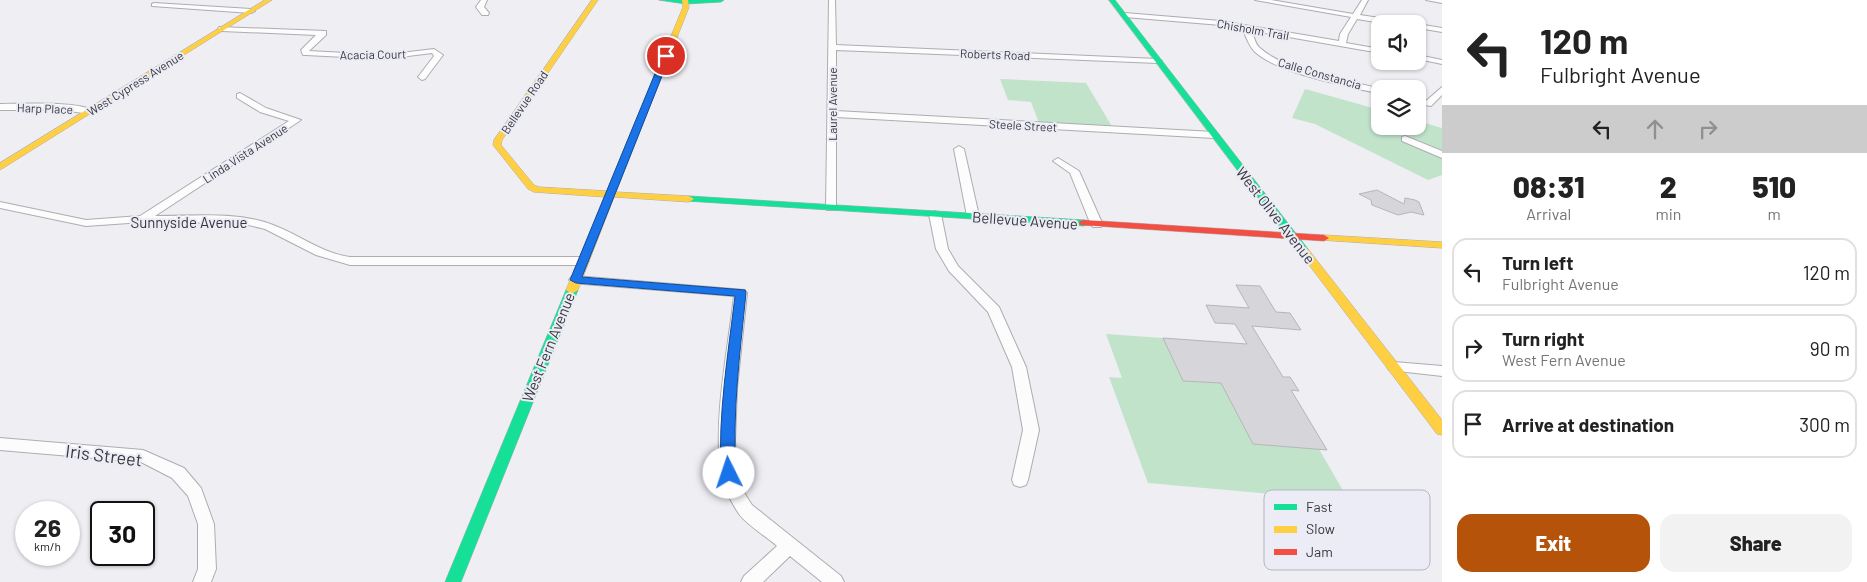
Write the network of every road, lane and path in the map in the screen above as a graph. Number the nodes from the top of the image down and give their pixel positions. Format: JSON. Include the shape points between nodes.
{"nodes":[{"id":1,"x":269,"y":0,"type":"edge"},
{"id":2,"x":484,"y":0,"type":"edge"},
{"id":3,"x":595,"y":0,"type":"edge"},
{"id":4,"x":662,"y":0,"type":"edge"},
{"id":5,"x":721,"y":0,"type":"edge"},
{"id":6,"x":832,"y":0,"type":"edge"},
{"id":7,"x":1112,"y":0,"type":"edge"},
{"id":8,"x":1258,"y":0,"type":"edge"},
{"id":9,"x":1365,"y":0,"type":"edge"},
{"id":10,"x":1429,"y":0,"type":"edge"},
{"id":11,"x":686,"y":1,"type":"edge"},
{"id":12,"x":1442,"y":1,"type":"edge"},
{"id":13,"x":154,"y":5,"type":"dead end"},
{"id":14,"x":251,"y":11,"type":"junction"},
{"id":15,"x":485,"y":14,"type":"dead end"},
{"id":16,"x":1125,"y":15,"type":"junction"},
{"id":17,"x":1355,"y":16,"type":"junction"},
{"id":18,"x":1371,"y":19,"type":"edge"},
{"id":19,"x":224,"y":27,"type":"junction"},
{"id":20,"x":1426,"y":27,"type":"edge"},
{"id":21,"x":1252,"y":28,"type":"junction"},
{"id":22,"x":1442,"y":30,"type":"edge"},
{"id":23,"x":1342,"y":44,"type":"junction"},
{"id":24,"x":832,"y":47,"type":"junction"},
{"id":25,"x":1371,"y":49,"type":"edge"},
{"id":26,"x":1426,"y":59,"type":"edge"},
{"id":27,"x":1158,"y":61,"type":"junction"},
{"id":28,"x":1442,"y":62,"type":"edge"},
{"id":29,"x":422,"y":77,"type":"dead end"},
{"id":30,"x":1371,"y":88,"type":"edge"},
{"id":31,"x":1442,"y":90,"type":"edge"},
{"id":32,"x":240,"y":96,"type":"dead end"},
{"id":33,"x":1426,"y":103,"type":"edge"},
{"id":34,"x":0,"y":107,"type":"edge"},
{"id":35,"x":89,"y":112,"type":"junction"},
{"id":36,"x":832,"y":114,"type":"junction"},
{"id":37,"x":1214,"y":135,"type":"junction"},
{"id":38,"x":1405,"y":140,"type":"dead end"},
{"id":39,"x":959,"y":149,"type":"dead end"},
{"id":40,"x":1442,"y":155,"type":"edge"},
{"id":41,"x":1058,"y":161,"type":"dead end"},
{"id":42,"x":0,"y":167,"type":"edge"},
{"id":43,"x":609,"y":194,"type":"junction"},
{"id":44,"x":0,"y":205,"type":"edge"},
{"id":45,"x":831,"y":208,"type":"junction"},
{"id":46,"x":935,"y":214,"type":"junction"},
{"id":47,"x":974,"y":216,"type":"junction"},
{"id":48,"x":143,"y":219,"type":"junction"},
{"id":49,"x":1097,"y":225,"type":"junction"},
{"id":50,"x":1292,"y":236,"type":"junction"},
{"id":51,"x":1442,"y":245,"type":"edge"},
{"id":52,"x":583,"y":261,"type":"junction"},
{"id":53,"x":576,"y":280,"type":"junction"},
{"id":54,"x":1394,"y":367,"type":"junction"},
{"id":55,"x":1442,"y":372,"type":"edge"},
{"id":56,"x":1442,"y":430,"type":"edge"},
{"id":57,"x":0,"y":444,"type":"edge"},
{"id":58,"x":1020,"y":480,"type":"dead end"},
{"id":59,"x":788,"y":546,"type":"junction"},
{"id":60,"x":202,"y":582,"type":"edge"},
{"id":61,"x":453,"y":582,"type":"edge"},
{"id":62,"x":750,"y":582,"type":"edge"},
{"id":63,"x":834,"y":582,"type":"edge"}],
"edges":[{"from":1,"to":14,"type":"street","name":"West Cypress Avenue"},
{"from":2,"to":15,"type":"street","via":[[480,7]]},
{"from":3,"to":43,"type":"street","name":"Bellevue Road","via":[[497,145],[531,187]]},
{"from":4,"to":11,"type":"street"},
{"from":5,"to":11,"type":"street"},
{"from":6,"to":24,"type":"street","name":"Laurel Avenue"},
{"from":7,"to":16,"type":"street","name":"West Olive Avenue"},
{"from":8,"to":17,"type":"street"},
{"from":9,"to":17,"type":"street"},
{"from":10,"to":12,"type":"street"},
{"from":11,"to":43,"type":"street","name":"West Fern Avenue"},
{"from":13,"to":14,"type":"street"},
{"from":14,"to":19,"type":"street","name":"West Cypress Avenue"},
{"from":16,"to":21,"type":"street","name":"Chisholm Trail","via":[[1184,18]]},
{"from":16,"to":27,"type":"street","name":"West Olive Avenue"},
{"from":17,"to":18,"type":"street"},
{"from":17,"to":23,"type":"street"},
{"from":19,"to":29,"type":"street","name":"Acacia Court","via":[[323,34],[305,50],[306,53],[384,57],[429,51],[438,53],[440,55]]},
{"from":19,"to":35,"type":"street","name":"West Cypress Avenue"},
{"from":20,"to":22,"type":"street"},
{"from":21,"to":23,"type":"street","name":"Chisholm Trail"},
{"from":21,"to":30,"type":"street","name":"Calle Constancia","via":[[1249,35],[1252,44],[1266,56]]},
{"from":23,"to":25,"type":"street","name":"Chisholm Trail"},
{"from":24,"to":27,"type":"street","name":"Roberts Road"},
{"from":24,"to":36,"type":"street","name":"Laurel Avenue"},
{"from":26,"to":28,"type":"street"},
{"from":27,"to":37,"type":"street","name":"West Olive Avenue"},
{"from":31,"to":33,"type":"street"},
{"from":32,"to":48,"type":"street","name":"Linda Vista Avenue","via":[[263,110],[296,120]]},
{"from":34,"to":35,"type":"street","name":"Harp Place","via":[[63,107]]},
{"from":35,"to":42,"type":"street","name":"West Cypress Avenue"},
{"from":36,"to":37,"type":"street","name":"Steele Street"},
{"from":36,"to":45,"type":"street","name":"Laurel Avenue"},
{"from":37,"to":50,"type":"street","name":"West Olive Avenue"},
{"from":38,"to":40,"type":"street"},
{"from":39,"to":47,"type":"street"},
{"from":41,"to":49,"type":"street","via":[[1074,171]]},
{"from":43,"to":45,"type":"street","name":"Bellevue Avenue"},
{"from":43,"to":52,"type":"street","name":"West Fern Avenue"},
{"from":44,"to":48,"type":"street","name":"Sunnyside Avenue","via":[[86,223]]},
{"from":45,"to":46,"type":"street","name":"Bellevue Avenue"},
{"from":46,"to":47,"type":"street","name":"Bellevue Avenue"},
{"from":46,"to":58,"type":"street","via":[[942,249],[954,268],[994,310],[1019,366],[1031,430]]},
{"from":47,"to":49,"type":"street","name":"Bellevue Avenue"},
{"from":48,"to":52,"type":"street","name":"Sunnyside Avenue","via":[[255,223],[337,259],[350,261]]},
{"from":49,"to":50,"type":"street","name":"Bellevue Avenue"},
{"from":50,"to":51,"type":"street","name":"Bellevue Avenue"},
{"from":50,"to":54,"type":"street","name":"West Olive Avenue"},
{"from":52,"to":53,"type":"street","name":"West Fern Avenue"},
{"from":53,"to":59,"type":"street","via":[[741,293],[730,388],[729,473],[746,510]]},
{"from":53,"to":61,"type":"street","name":"West Fern Avenue"},
{"from":54,"to":55,"type":"street"},
{"from":54,"to":56,"type":"street","name":"West Olive Avenue"},
{"from":57,"to":60,"type":"street","name":"Iris Street","via":[[143,456],[178,473],[195,493],[206,524],[207,569]]},
{"from":59,"to":62,"type":"street"},
{"from":59,"to":63,"type":"street"}]}
